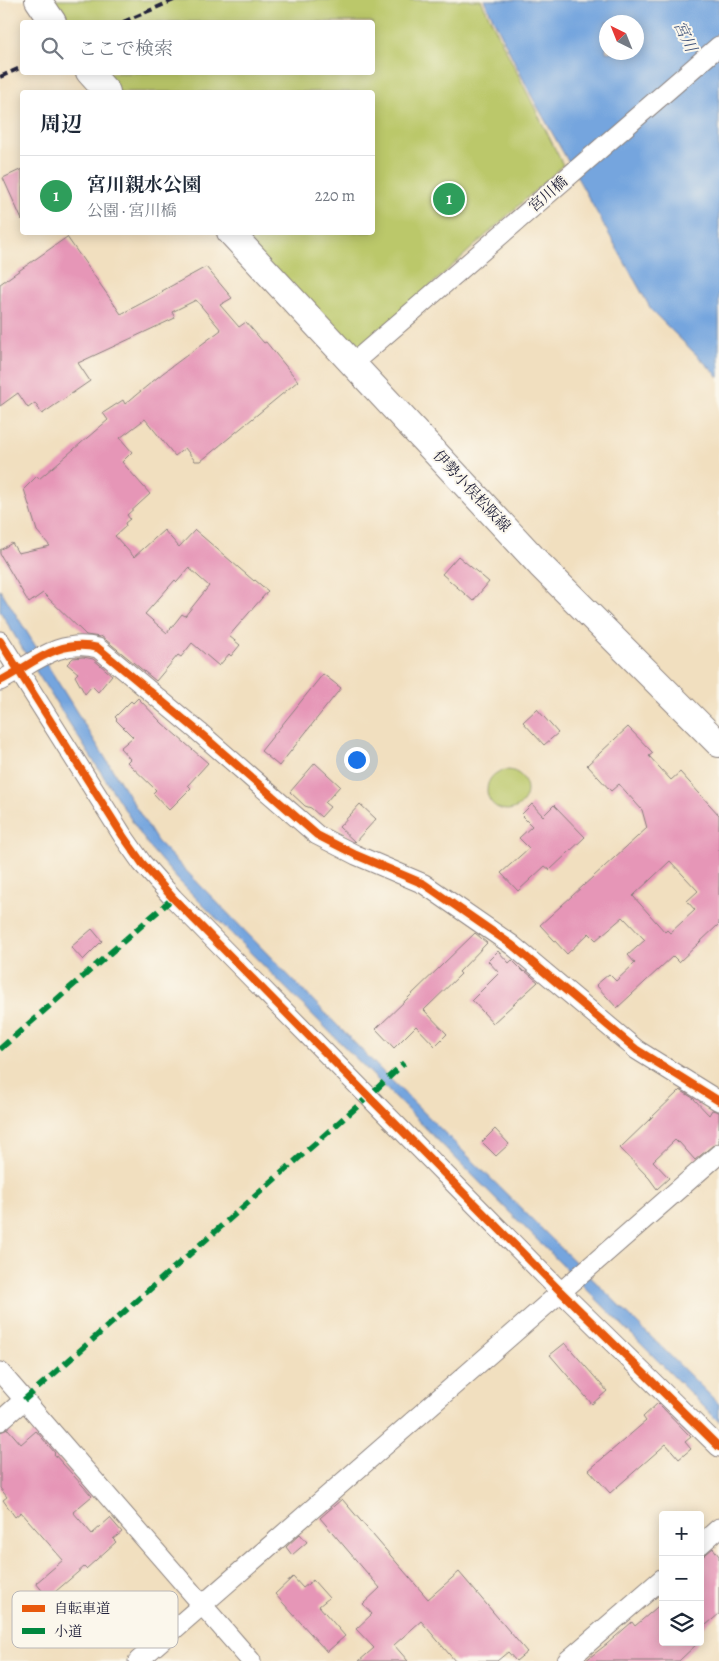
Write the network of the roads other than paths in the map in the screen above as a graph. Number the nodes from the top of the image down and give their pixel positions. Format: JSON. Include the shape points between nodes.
{"nodes":[{"id":1,"x":38,"y":0,"type":"edge"},
{"id":2,"x":52,"y":20,"type":"edge"},
{"id":3,"x":719,"y":46,"type":"edge"},
{"id":4,"x":92,"y":75,"type":"edge"},
{"id":5,"x":105,"y":90,"type":"edge"},
{"id":6,"x":233,"y":235,"type":"edge"},
{"id":7,"x":353,"y":363,"type":"junction"},
{"id":8,"x":0,"y":641,"type":"edge"},
{"id":9,"x":20,"y":670,"type":"junction"},
{"id":10,"x":0,"y":681,"type":"edge"},
{"id":11,"x":719,"y":744,"type":"edge"},
{"id":12,"x":719,"y":1101,"type":"edge"},
{"id":13,"x":719,"y":1154,"type":"edge"},
{"id":14,"x":565,"y":1287,"type":"junction"},
{"id":15,"x":0,"y":1372,"type":"edge"},
{"id":16,"x":24,"y":1400,"type":"junction"},
{"id":17,"x":0,"y":1421,"type":"edge"},
{"id":18,"x":719,"y":1447,"type":"edge"},
{"id":19,"x":719,"y":1528,"type":"edge"},
{"id":20,"x":704,"y":1541,"type":"edge"},
{"id":21,"x":659,"y":1581,"type":"edge"},
{"id":22,"x":202,"y":1605,"type":"junction"},
{"id":23,"x":178,"y":1626,"type":"edge"},
{"id":24,"x":153,"y":1648,"type":"edge"},
{"id":25,"x":138,"y":1661,"type":"edge"},
{"id":26,"x":252,"y":1661,"type":"edge"},
{"id":27,"x":567,"y":1661,"type":"edge"}],
"edges":[{"from":1,"to":2,"type":"main road"},
{"from":3,"to":7,"type":"street","name":"宮川橋"},
{"from":4,"to":5,"type":"main road"},
{"from":6,"to":7,"type":"main road","name":"伊勢小俣松阪線"},
{"from":7,"to":11,"type":"main road","name":"伊勢小俣松阪線","via":[[540,565]]},
{"from":8,"to":9,"type":"street"},
{"from":9,"to":10,"type":"street"},
{"from":9,"to":12,"type":"street","via":[[51,651],[70,646],[98,648],[317,835],[424,884],[512,945],[637,1050]]},
{"from":9,"to":14,"type":"street","via":[[142,863],[173,898]]},
{"from":13,"to":14,"type":"street"},
{"from":14,"to":18,"type":"street"},
{"from":14,"to":22,"type":"street"},
{"from":15,"to":16,"type":"street"},
{"from":16,"to":17,"type":"street"},
{"from":16,"to":22,"type":"street"},
{"from":19,"to":20,"type":"street"},
{"from":21,"to":27,"type":"street"},
{"from":22,"to":23,"type":"street"},
{"from":22,"to":26,"type":"street"},
{"from":24,"to":25,"type":"street"}]}
